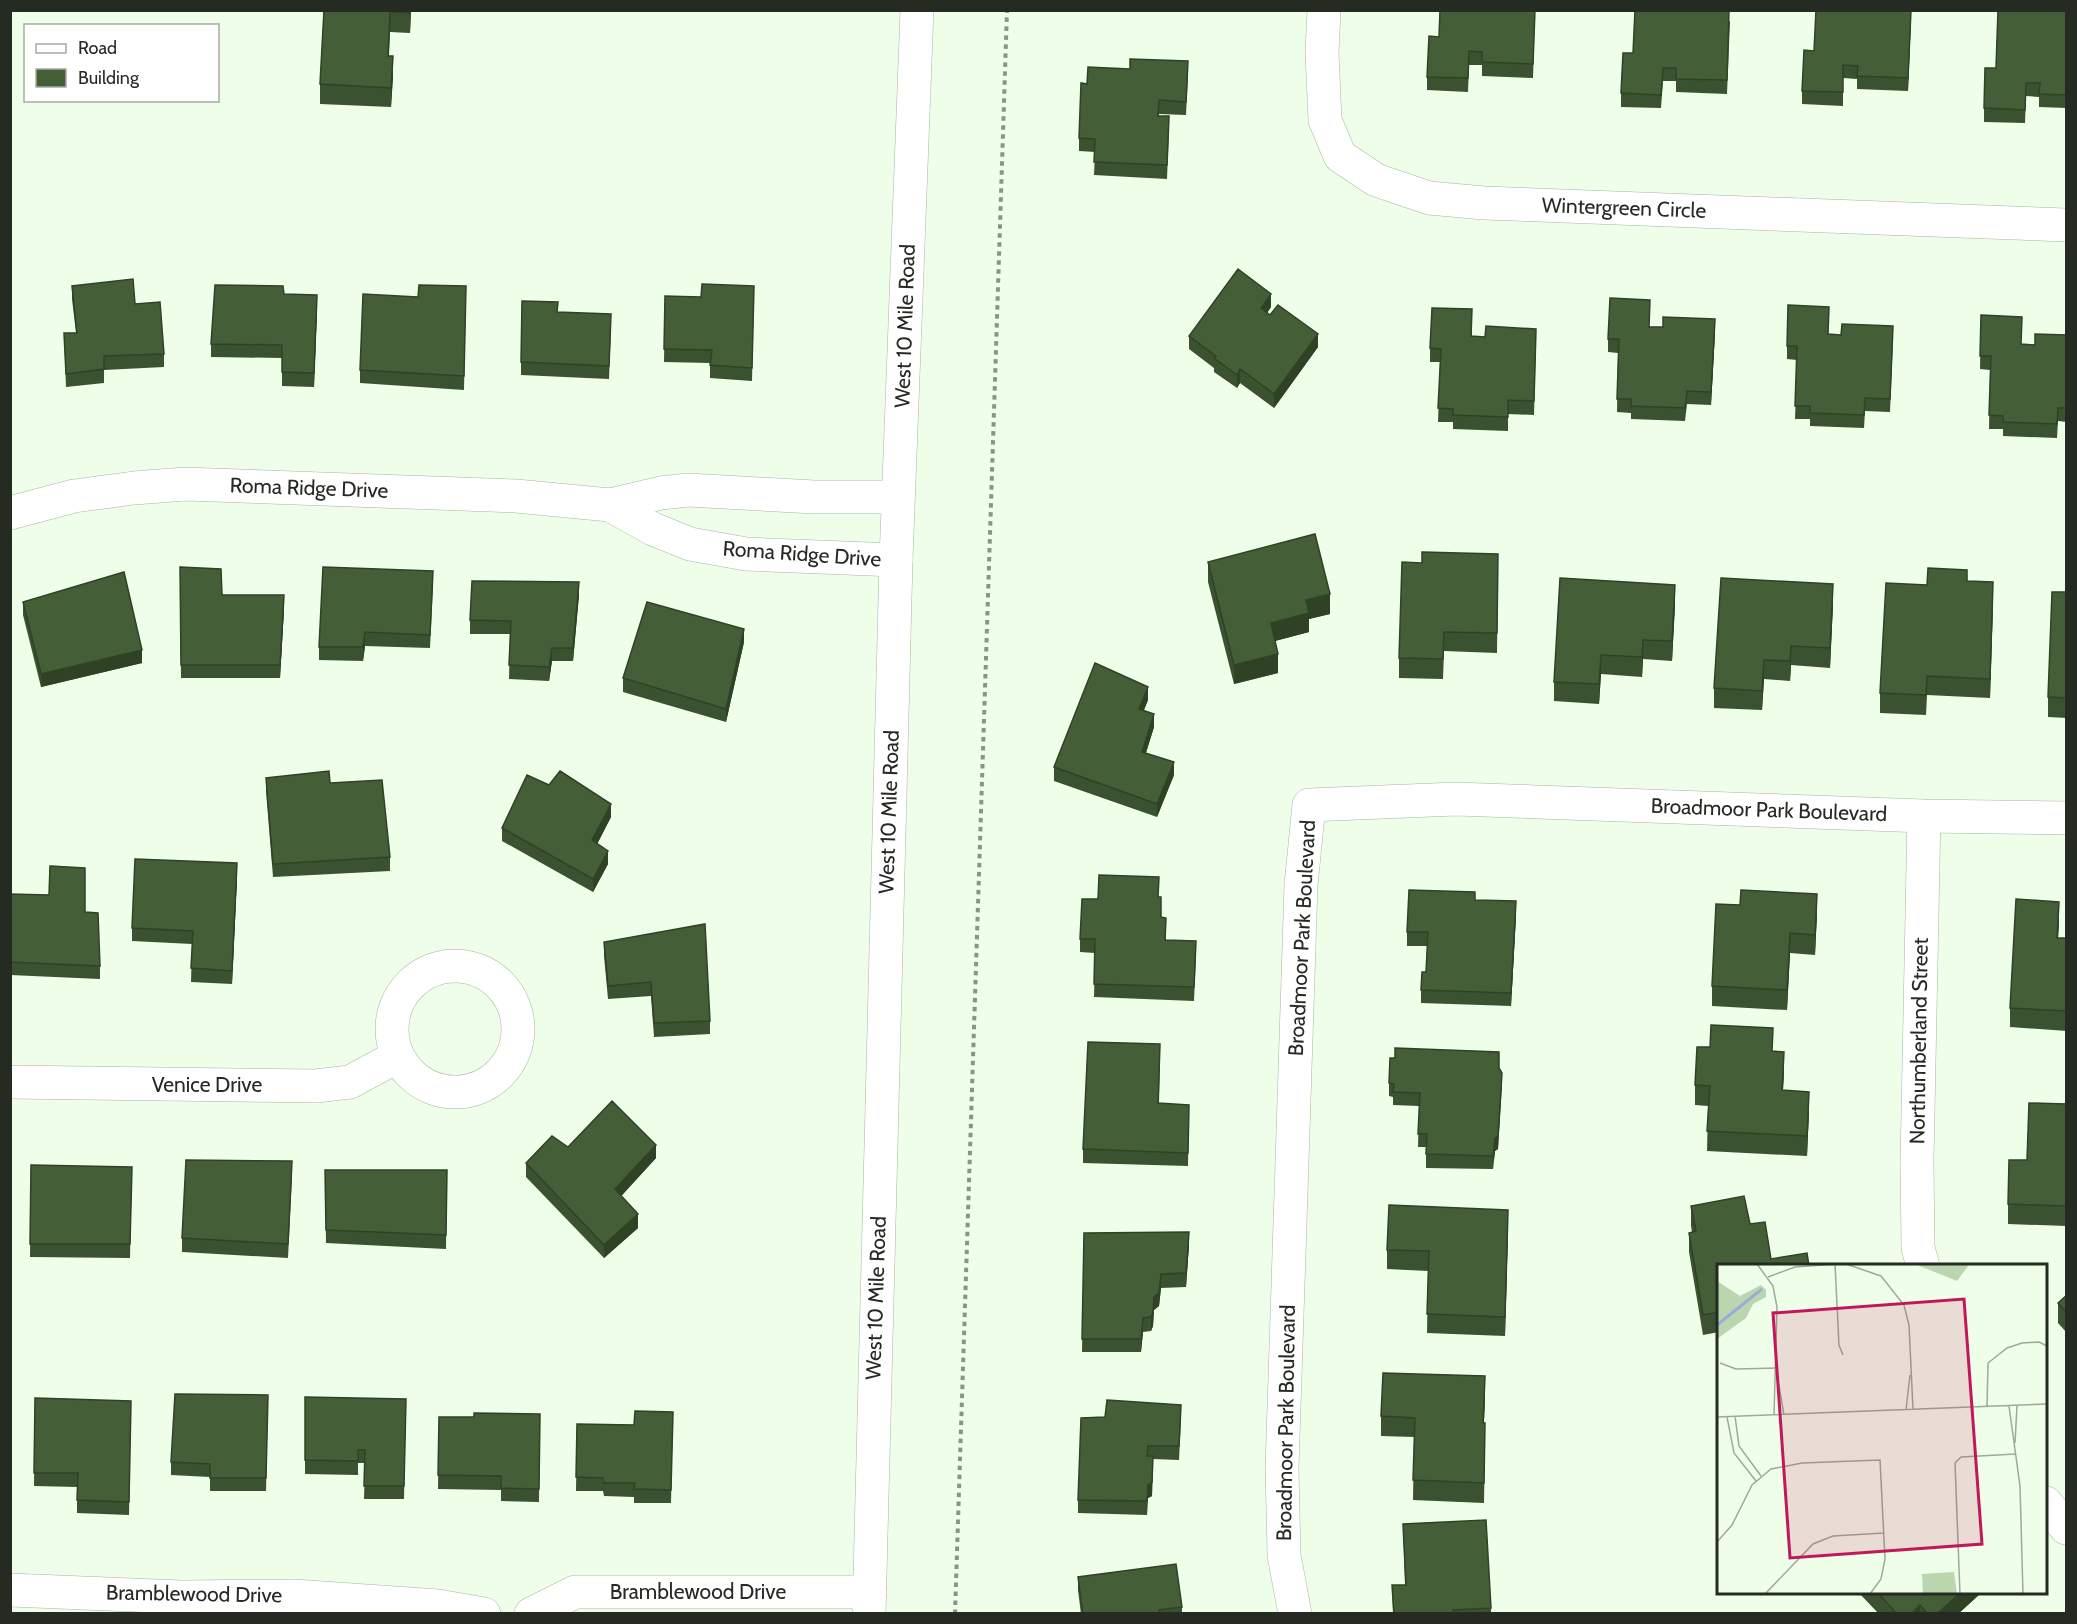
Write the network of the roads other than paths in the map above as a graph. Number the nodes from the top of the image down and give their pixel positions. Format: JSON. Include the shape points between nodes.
{"nodes":[{"id":1,"x":917,"y":10,"type":"edge"},
{"id":2,"x":1324,"y":10,"type":"edge"},
{"id":3,"x":2067,"y":225,"type":"edge"},
{"id":4,"x":898,"y":497,"type":"junction"},
{"id":5,"x":610,"y":505,"type":"junction"},
{"id":6,"x":10,"y":513,"type":"edge"},
{"id":7,"x":896,"y":560,"type":"junction"},
{"id":8,"x":1924,"y":816,"type":"junction"},
{"id":9,"x":2067,"y":818,"type":"edge"},
{"id":10,"x":398,"y":1056,"type":"dead end"},
{"id":11,"x":10,"y":1082,"type":"edge"},
{"id":12,"x":1922,"y":1264,"type":"edge"},
{"id":13,"x":2047,"y":1504,"type":"edge"},
{"id":14,"x":2067,"y":1528,"type":"edge"},
{"id":15,"x":10,"y":1590,"type":"edge"},
{"id":16,"x":869,"y":1603,"type":"edge"},
{"id":17,"x":472,"y":1612,"type":"edge"},
{"id":18,"x":531,"y":1614,"type":"edge"},
{"id":19,"x":1295,"y":1614,"type":"edge"}],
"edges":[{"from":1,"to":4,"type":"street","name":"West 10 Mile Road"},
{"from":2,"to":3,"type":"street","name":"Wintergreen Circle","via":[[1325,120],[1340,156],[1376,180],[1429,198]]},
{"from":4,"to":5,"type":"street","name":"Roma Ridge Drive","via":[[688,490]]},
{"from":4,"to":7,"type":"street","name":"West 10 Mile Road"},
{"from":5,"to":6,"type":"street","name":"Roma Ridge Drive","via":[[516,496],[185,484],[74,496]]},
{"from":5,"to":7,"type":"street","name":"Roma Ridge Drive","via":[[690,544],[746,554]]},
{"from":7,"to":16,"type":"street","name":"West 10 Mile Road"},
{"from":8,"to":9,"type":"street"},
{"from":8,"to":12,"type":"street","name":"Northumberland Street","via":[[1917,1161],[1918,1248]]},
{"from":8,"to":19,"type":"street","name":"Broadmoor Park Boulevard","via":[[1456,799],[1309,805],[1301,885],[1282,1469],[1284,1556]]},
{"from":10,"to":11,"type":"street","name":"Venice Drive","via":[[350,1082],[316,1086]]},
{"from":13,"to":14,"type":"street"},
{"from":15,"to":17,"type":"street","name":"Bramblewood Drive","via":[[294,1596]]},
{"from":16,"to":18,"type":"street","name":"Bramblewood Drive","via":[[575,1592]]}]}
